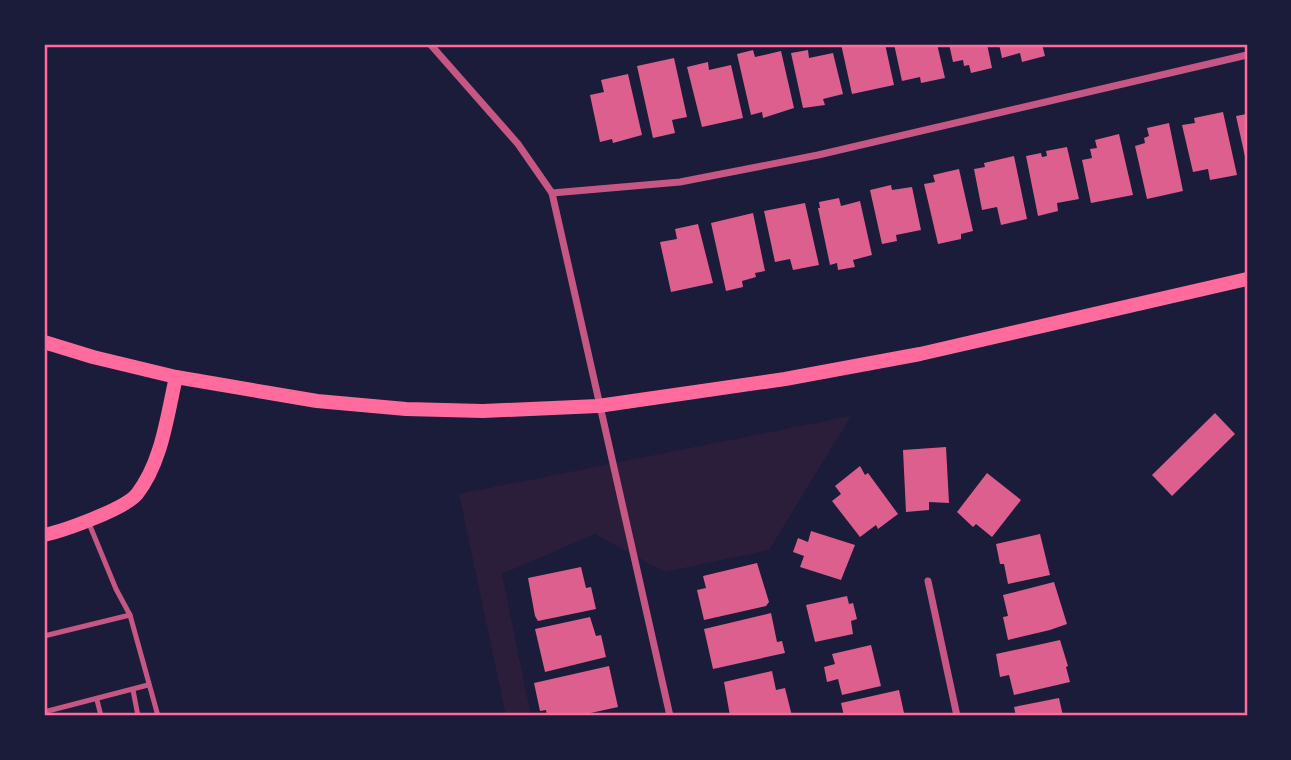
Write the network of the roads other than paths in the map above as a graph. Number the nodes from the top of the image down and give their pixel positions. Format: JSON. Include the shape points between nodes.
{"nodes":[{"id":1,"x":430,"y":44,"type":"edge"},
{"id":2,"x":1247,"y":55,"type":"edge"},
{"id":3,"x":552,"y":192,"type":"junction"},
{"id":4,"x":1247,"y":279,"type":"edge"},
{"id":5,"x":44,"y":342,"type":"edge"},
{"id":6,"x":176,"y":377,"type":"junction"},
{"id":7,"x":598,"y":406,"type":"junction"},
{"id":8,"x":88,"y":521,"type":"junction"},
{"id":9,"x":44,"y":535,"type":"edge"},
{"id":10,"x":928,"y":582,"type":"dead end"},
{"id":11,"x":130,"y":615,"type":"junction"},
{"id":12,"x":44,"y":636,"type":"edge"},
{"id":13,"x":148,"y":685,"type":"junction"},
{"id":14,"x":133,"y":690,"type":"junction"},
{"id":15,"x":97,"y":700,"type":"junction"},
{"id":16,"x":44,"y":712,"type":"edge"},
{"id":17,"x":101,"y":716,"type":"edge"},
{"id":18,"x":138,"y":716,"type":"edge"},
{"id":19,"x":158,"y":716,"type":"edge"},
{"id":20,"x":670,"y":716,"type":"edge"},
{"id":21,"x":957,"y":716,"type":"edge"}],
"edges":[{"from":1,"to":3,"type":"street","via":[[518,144]]},
{"from":2,"to":3,"type":"street","via":[[817,155],[680,182]]},
{"from":3,"to":7,"type":"street"},
{"from":4,"to":7,"type":"main road","via":[[920,354]]},
{"from":5,"to":6,"type":"main road"},
{"from":6,"to":7,"type":"main road","via":[[317,401],[406,409]]},
{"from":6,"to":8,"type":"main road","via":[[158,455],[136,496]]},
{"from":7,"to":20,"type":"street"},
{"from":8,"to":9,"type":"main road"},
{"from":8,"to":11,"type":"lane"},
{"from":10,"to":21,"type":"street"},
{"from":11,"to":12,"type":"lane"},
{"from":11,"to":13,"type":"lane"},
{"from":13,"to":14,"type":"lane"},
{"from":13,"to":19,"type":"lane"},
{"from":14,"to":15,"type":"lane"},
{"from":14,"to":18,"type":"lane"},
{"from":15,"to":16,"type":"lane"},
{"from":15,"to":17,"type":"lane"}]}
